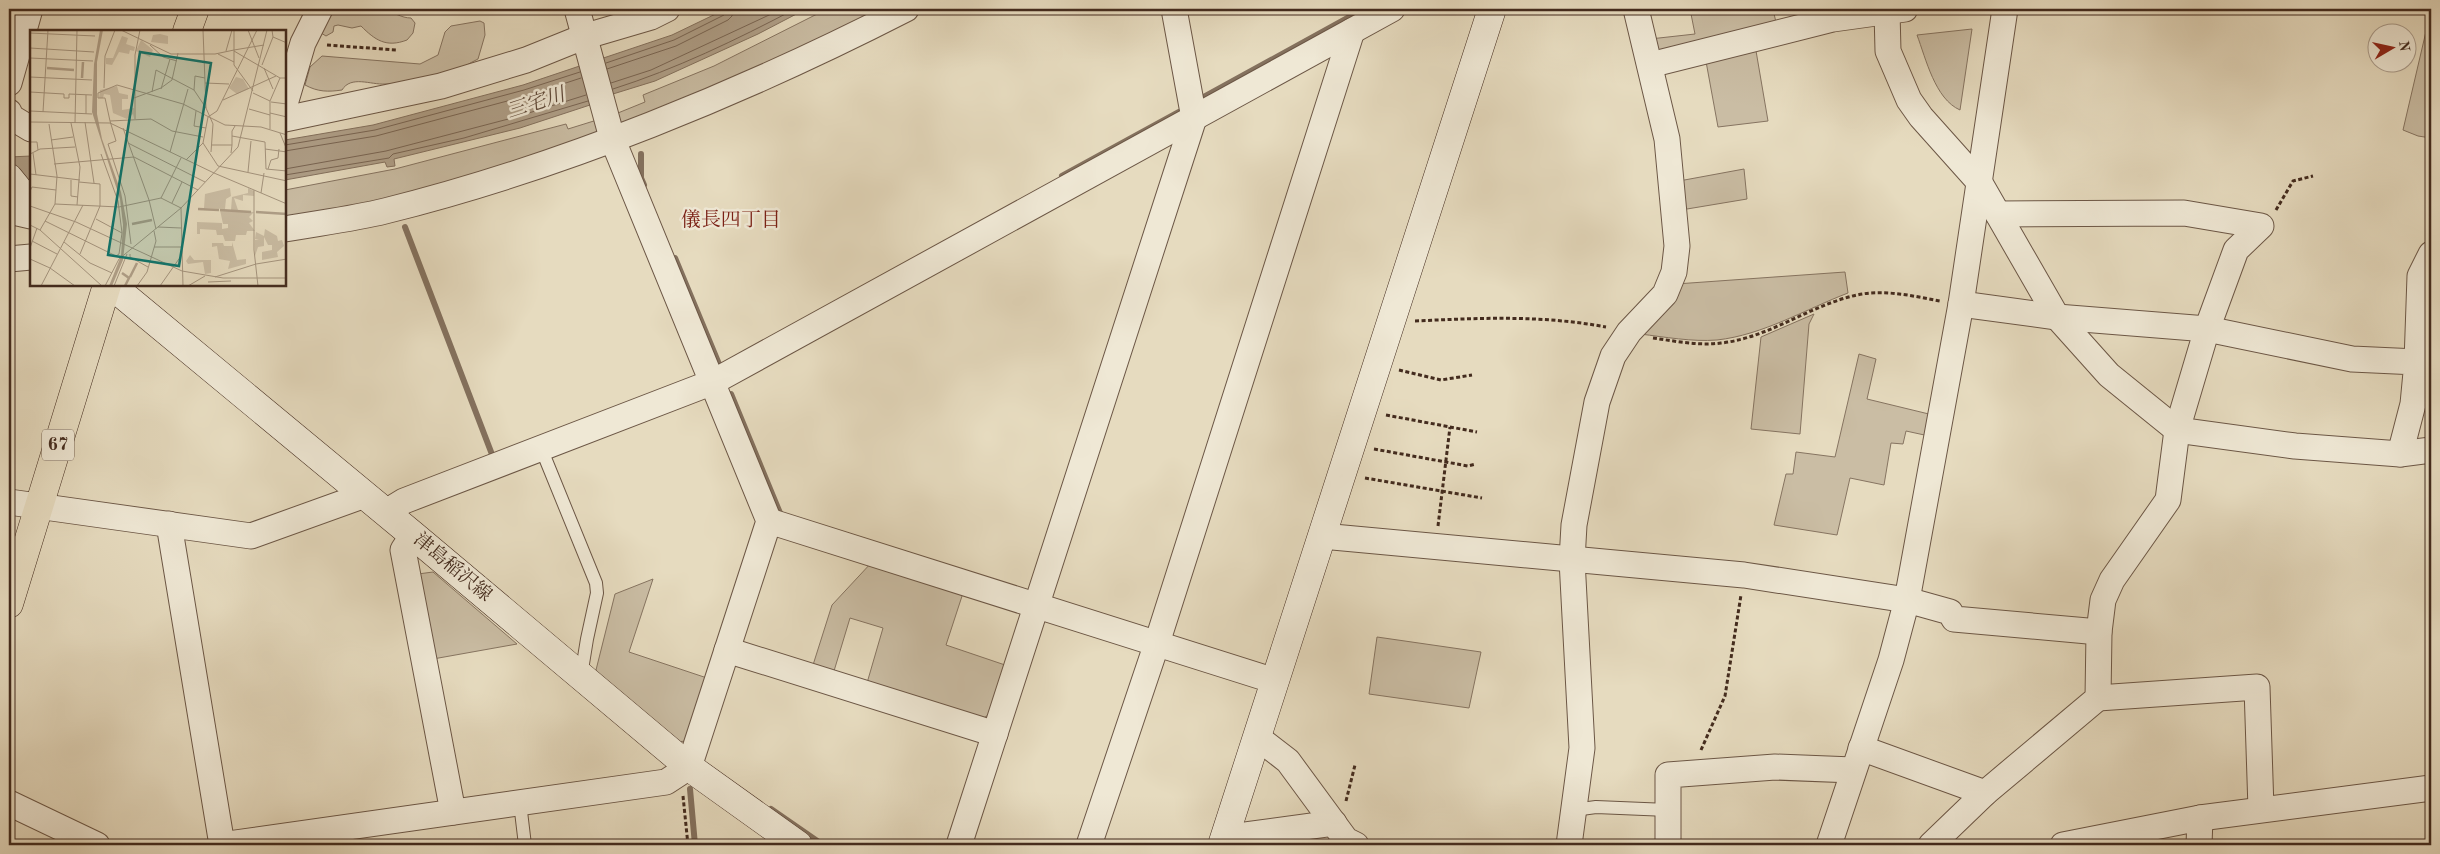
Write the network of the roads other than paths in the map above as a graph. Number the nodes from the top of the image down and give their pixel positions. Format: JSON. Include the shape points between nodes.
{"nodes":[{"id":1,"x":30,"y":9,"type":"edge"},
{"id":2,"x":195,"y":9,"type":"edge"},
{"id":3,"x":320,"y":9,"type":"edge"},
{"id":4,"x":577,"y":9,"type":"edge"},
{"id":5,"x":667,"y":9,"type":"edge"},
{"id":6,"x":906,"y":9,"type":"edge"},
{"id":7,"x":1174,"y":9,"type":"edge"},
{"id":8,"x":1392,"y":9,"type":"edge"},
{"id":9,"x":1492,"y":9,"type":"edge"},
{"id":10,"x":1636,"y":9,"type":"edge"},
{"id":11,"x":2005,"y":9,"type":"edge"},
{"id":12,"x":1896,"y":10,"type":"edge"},
{"id":13,"x":187,"y":30,"type":"edge"},
{"id":14,"x":1352,"y":31,"type":"junction"},
{"id":15,"x":584,"y":41,"type":"junction"},
{"id":16,"x":1650,"y":65,"type":"junction"},
{"id":17,"x":9,"y":84,"type":"edge"},
{"id":18,"x":286,"y":101,"type":"edge"},
{"id":19,"x":9,"y":112,"type":"edge"},
{"id":20,"x":1194,"y":118,"type":"junction"},
{"id":21,"x":286,"y":119,"type":"edge"},
{"id":22,"x":30,"y":128,"type":"edge"},
{"id":23,"x":609,"y":129,"type":"junction"},
{"id":24,"x":9,"y":178,"type":"edge"},
{"id":25,"x":1980,"y":184,"type":"junction"},
{"id":26,"x":30,"y":204,"type":"edge"},
{"id":27,"x":9,"y":211,"type":"edge"},
{"id":28,"x":1998,"y":214,"type":"junction"},
{"id":29,"x":30,"y":216,"type":"edge"},
{"id":30,"x":286,"y":229,"type":"edge"},
{"id":31,"x":2431,"y":254,"type":"edge"},
{"id":32,"x":30,"y":257,"type":"edge"},
{"id":33,"x":9,"y":259,"type":"edge"},
{"id":34,"x":106,"y":286,"type":"edge"},
{"id":35,"x":112,"y":286,"type":"edge"},
{"id":36,"x":1961,"y":304,"type":"junction"},
{"id":37,"x":2057,"y":317,"type":"junction"},
{"id":38,"x":2206,"y":329,"type":"junction"},
{"id":39,"x":2417,"y":362,"type":"junction"},
{"id":40,"x":713,"y":382,"type":"junction"},
{"id":41,"x":2177,"y":430,"type":"junction"},
{"id":42,"x":541,"y":448,"type":"junction"},
{"id":43,"x":2431,"y":450,"type":"edge"},
{"id":44,"x":2400,"y":454,"type":"junction"},
{"id":45,"x":365,"y":495,"type":"junction"},
{"id":46,"x":9,"y":502,"type":"edge"},
{"id":47,"x":39,"y":506,"type":"junction"},
{"id":48,"x":386,"y":512,"type":"junction"},
{"id":49,"x":769,"y":521,"type":"junction"},
{"id":50,"x":169,"y":524,"type":"junction"},
{"id":51,"x":413,"y":535,"type":"junction"},
{"id":52,"x":1322,"y":536,"type":"junction"},
{"id":53,"x":1572,"y":560,"type":"junction"},
{"id":54,"x":1907,"y":600,"type":"junction"},
{"id":55,"x":9,"y":604,"type":"edge"},
{"id":56,"x":1037,"y":606,"type":"junction"},
{"id":57,"x":2099,"y":632,"type":"junction"},
{"id":58,"x":1157,"y":643,"type":"junction"},
{"id":59,"x":727,"y":650,"type":"junction"},
{"id":60,"x":581,"y":676,"type":"junction"},
{"id":61,"x":1275,"y":680,"type":"junction"},
{"id":62,"x":2098,"y":698,"type":"junction"},
{"id":63,"x":995,"y":734,"type":"junction"},
{"id":64,"x":1257,"y":737,"type":"junction"},
{"id":65,"x":1857,"y":759,"type":"junction"},
{"id":66,"x":689,"y":767,"type":"junction"},
{"id":67,"x":2431,"y":788,"type":"edge"},
{"id":68,"x":1985,"y":793,"type":"junction"},
{"id":69,"x":9,"y":803,"type":"edge"},
{"id":70,"x":520,"y":803,"type":"junction"},
{"id":71,"x":1574,"y":810,"type":"junction"},
{"id":72,"x":1668,"y":810,"type":"junction"},
{"id":73,"x":2261,"y":810,"type":"junction"},
{"id":74,"x":453,"y":812,"type":"junction"},
{"id":75,"x":2200,"y":818,"type":"junction"},
{"id":76,"x":1343,"y":833,"type":"edge"},
{"id":77,"x":1224,"y":839,"type":"edge"},
{"id":78,"x":97,"y":845,"type":"edge"},
{"id":79,"x":221,"y":845,"type":"edge"},
{"id":80,"x":525,"y":845,"type":"edge"},
{"id":81,"x":795,"y":845,"type":"edge"},
{"id":82,"x":959,"y":845,"type":"edge"},
{"id":83,"x":1089,"y":845,"type":"edge"},
{"id":84,"x":1569,"y":845,"type":"edge"},
{"id":85,"x":1668,"y":845,"type":"edge"},
{"id":86,"x":1829,"y":845,"type":"edge"},
{"id":87,"x":1931,"y":845,"type":"edge"},
{"id":88,"x":2063,"y":845,"type":"edge"},
{"id":89,"x":2199,"y":845,"type":"edge"}],
"edges":[{"from":1,"to":17,"type":"street"},
{"from":2,"to":13,"type":"main road"},
{"from":3,"to":18,"type":"street","via":[[303,43]]},
{"from":4,"to":15,"type":"street"},
{"from":5,"to":15,"type":"street"},
{"from":6,"to":23,"type":"street","via":[[726,94]]},
{"from":7,"to":20,"type":"street"},
{"from":8,"to":14,"type":"street"},
{"from":9,"to":52,"type":"main road"},
{"from":10,"to":16,"type":"street"},
{"from":11,"to":25,"type":"street"},
{"from":12,"to":16,"type":"street","via":[[1833,19]]},
{"from":12,"to":25,"type":"street","via":[[1888,51],[1909,100]]},
{"from":14,"to":20,"type":"street"},
{"from":14,"to":58,"type":"street"},
{"from":15,"to":21,"type":"street","via":[[441,86]]},
{"from":15,"to":23,"type":"street"},
{"from":16,"to":53,"type":"street","via":[[1667,139],[1677,246],[1674,272],[1665,294],[1629,332],[1613,356],[1598,402],[1574,525]]},
{"from":19,"to":22,"type":"street","via":[[11,117]]},
{"from":20,"to":40,"type":"street"},
{"from":20,"to":56,"type":"street"},
{"from":23,"to":30,"type":"street","via":[[465,190],[384,212]]},
{"from":23,"to":40,"type":"street"},
{"from":24,"to":26,"type":"main road"},
{"from":25,"to":28,"type":"street"},
{"from":25,"to":36,"type":"street"},
{"from":27,"to":29,"type":"street"},
{"from":28,"to":37,"type":"street"},
{"from":28,"to":38,"type":"street","via":[[2184,212],[2261,226],[2236,250]]},
{"from":31,"to":39,"type":"street","via":[[2420,276]]},
{"from":32,"to":33,"type":"street"},
{"from":34,"to":47,"type":"main road","number":"67"},
{"from":35,"to":45,"type":"main road","name":"津島稲沢線"},
{"from":36,"to":37,"type":"street"},
{"from":36,"to":54,"type":"street"},
{"from":37,"to":38,"type":"street"},
{"from":37,"to":41,"type":"street","via":[[2109,375]]},
{"from":38,"to":39,"type":"street","via":[[2352,359]]},
{"from":38,"to":41,"type":"street"},
{"from":39,"to":44,"type":"street","via":[[2413,404]]},
{"from":40,"to":42,"type":"street"},
{"from":40,"to":49,"type":"street"},
{"from":41,"to":44,"type":"street","via":[[2295,446]]},
{"from":41,"to":57,"type":"street","via":[[2168,500],[2112,580],[2103,600]]},
{"from":42,"to":48,"type":"street","via":[[404,501]]},
{"from":42,"to":60,"type":"lane","via":[[598,593],[586,639]]},
{"from":43,"to":44,"type":"street"},
{"from":45,"to":48,"type":"main road","name":"津島稲沢線"},
{"from":45,"to":50,"type":"street","via":[[251,536]]},
{"from":46,"to":47,"type":"street"},
{"from":47,"to":50,"type":"street"},
{"from":47,"to":55,"type":"main road","number":"67"},
{"from":48,"to":51,"type":"main road","name":"津島稲沢線"},
{"from":49,"to":56,"type":"street"},
{"from":49,"to":59,"type":"street"},
{"from":50,"to":79,"type":"street"},
{"from":51,"to":60,"type":"main road","name":"津島稲沢線"},
{"from":51,"to":74,"type":"street","via":[[403,550]]},
{"from":52,"to":53,"type":"street"},
{"from":52,"to":61,"type":"main road"},
{"from":53,"to":54,"type":"street","via":[[1744,575]]},
{"from":53,"to":71,"type":"street","via":[[1582,748]]},
{"from":54,"to":57,"type":"street","via":[[1950,612],[1954,619]]},
{"from":54,"to":65,"type":"street","via":[[1891,660]]},
{"from":56,"to":58,"type":"street"},
{"from":56,"to":63,"type":"street"},
{"from":57,"to":62,"type":"street"},
{"from":58,"to":61,"type":"street"},
{"from":58,"to":83,"type":"street"},
{"from":59,"to":63,"type":"street"},
{"from":59,"to":66,"type":"street"},
{"from":60,"to":66,"type":"main road","name":"津島稲沢線"},
{"from":61,"to":64,"type":"main road"},
{"from":62,"to":68,"type":"street"},
{"from":62,"to":73,"type":"street","via":[[2257,687]]},
{"from":63,"to":82,"type":"street"},
{"from":64,"to":76,"type":"street","via":[[1288,761]]},
{"from":64,"to":77,"type":"main road"},
{"from":65,"to":68,"type":"street"},
{"from":65,"to":72,"type":"street","via":[[1668,775]]},
{"from":65,"to":86,"type":"street"},
{"from":66,"to":70,"type":"street","via":[[666,782]]},
{"from":66,"to":81,"type":"main road","name":"津島稲沢線"},
{"from":67,"to":73,"type":"street"},
{"from":68,"to":87,"type":"street"},
{"from":69,"to":78,"type":"street"},
{"from":70,"to":74,"type":"street"},
{"from":70,"to":80,"type":"lane"},
{"from":71,"to":72,"type":"lane","via":[[1596,807]]},
{"from":71,"to":84,"type":"street"},
{"from":72,"to":85,"type":"street"},
{"from":73,"to":75,"type":"street"},
{"from":74,"to":79,"type":"street"},
{"from":75,"to":88,"type":"street"},
{"from":75,"to":89,"type":"street"},
{"from":76,"to":77,"type":"street"}]}
